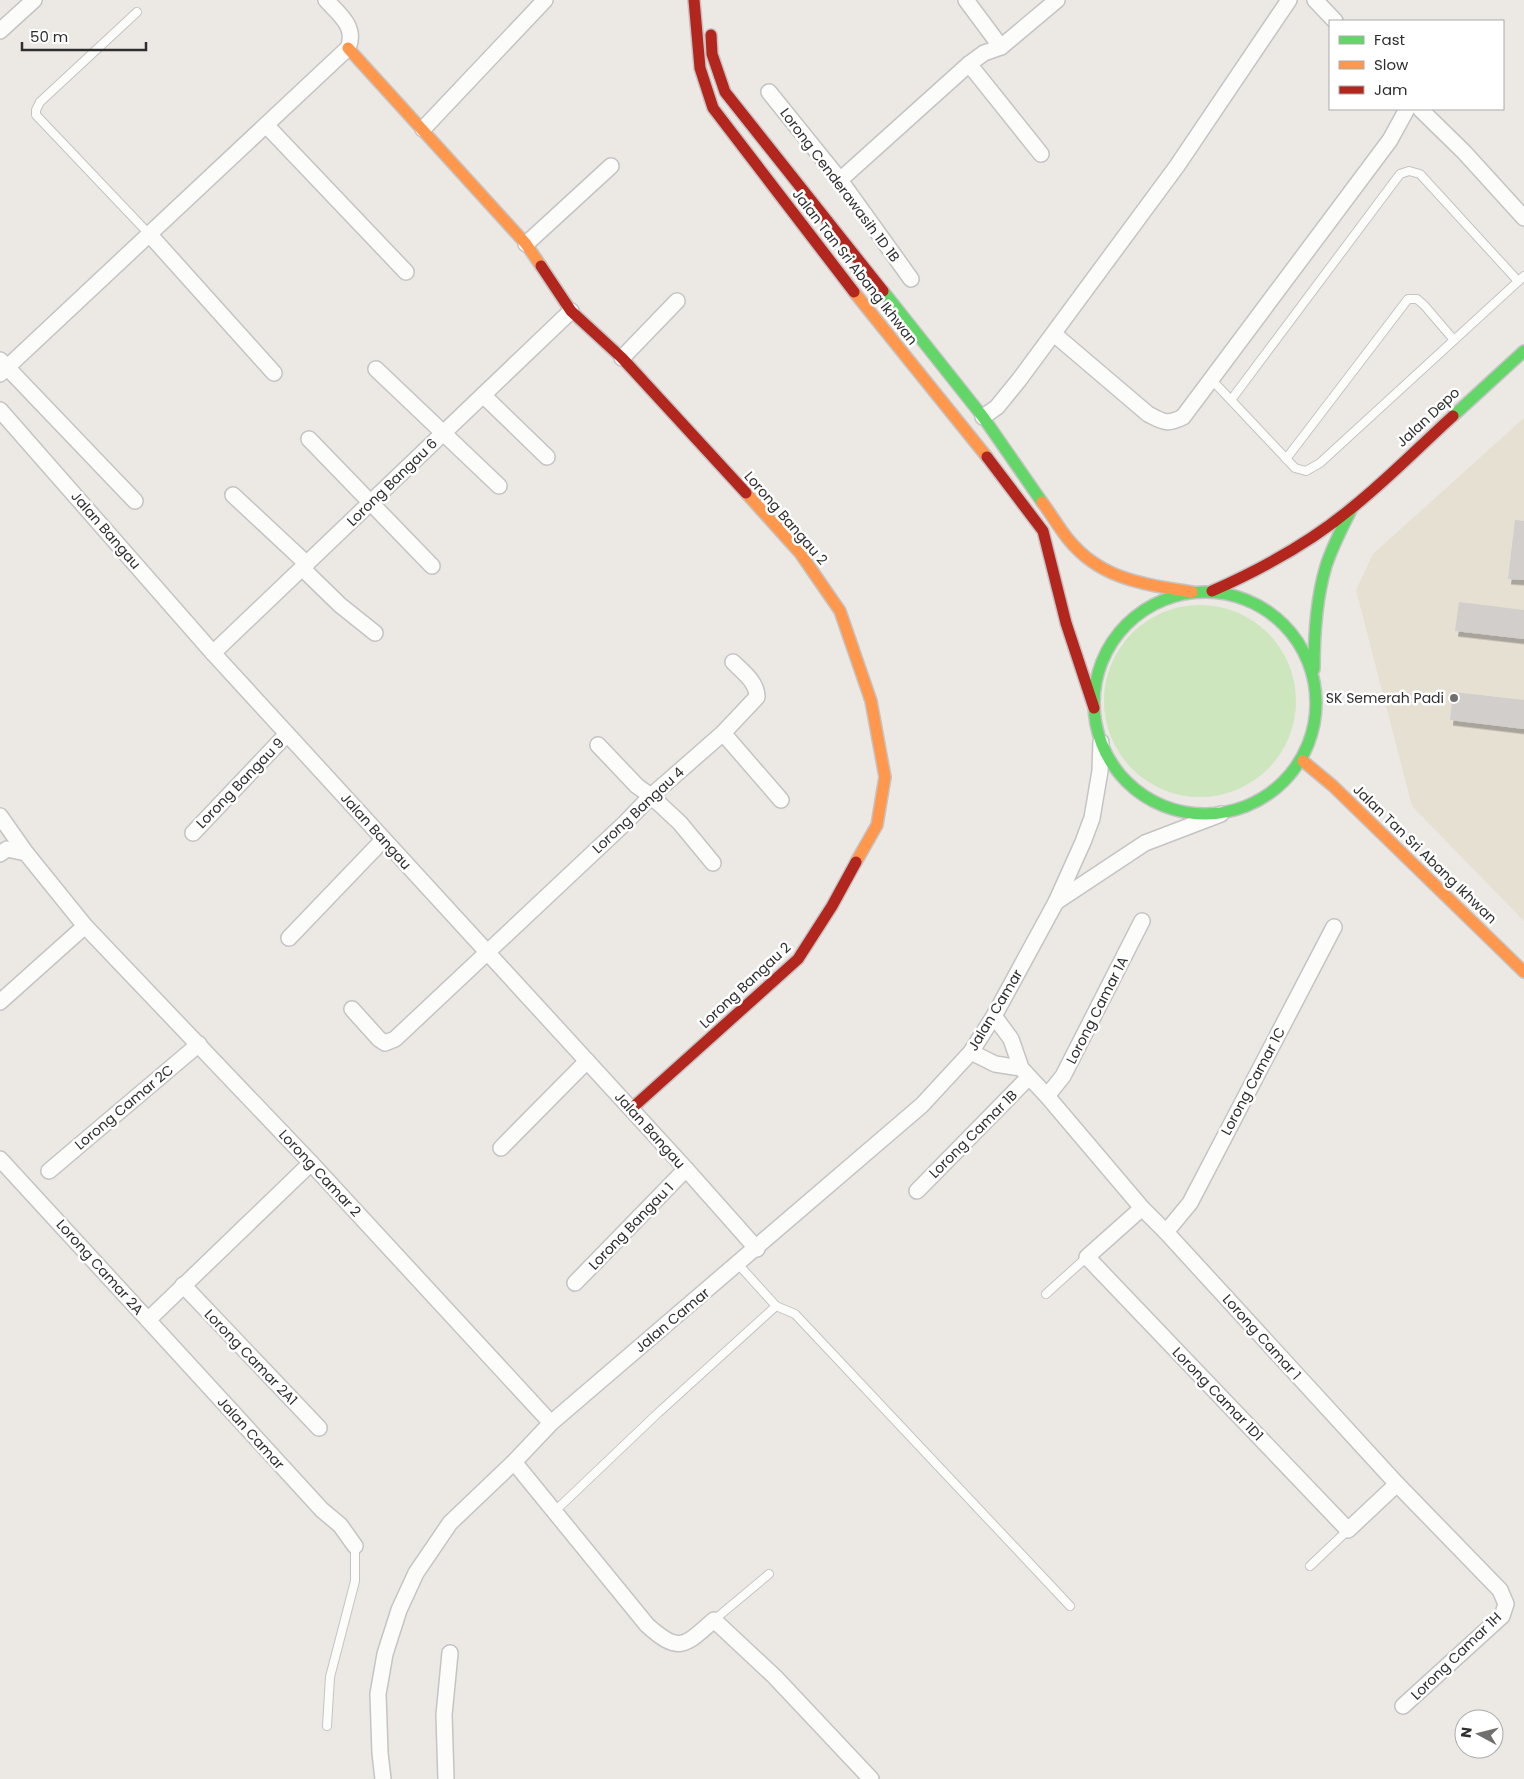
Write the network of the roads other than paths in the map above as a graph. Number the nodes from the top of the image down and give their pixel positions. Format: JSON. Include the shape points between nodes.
{"nodes":[{"id":1,"x":326,"y":0,"type":"edge"},
{"id":2,"x":546,"y":0,"type":"edge"},
{"id":3,"x":694,"y":0,"type":"edge"},
{"id":4,"x":966,"y":0,"type":"edge"},
{"id":5,"x":1057,"y":0,"type":"edge"},
{"id":6,"x":1289,"y":0,"type":"edge"},
{"id":7,"x":1315,"y":0,"type":"edge"},
{"id":8,"x":30,"y":1,"type":"edge"},
{"id":9,"x":136,"y":12,"type":"dead end"},
{"id":10,"x":1334,"y":20,"type":"edge"},
{"id":11,"x":710,"y":27,"type":"dead end"},
{"id":12,"x":0,"y":31,"type":"edge"},
{"id":13,"x":1001,"y":47,"type":"junction"},
{"id":14,"x":348,"y":48,"type":"junction"},
{"id":15,"x":969,"y":64,"type":"junction"},
{"id":16,"x":769,"y":92,"type":"dead end"},
{"id":17,"x":1406,"y":110,"type":"edge"},
{"id":18,"x":1421,"y":110,"type":"edge"},
{"id":19,"x":266,"y":125,"type":"junction"},
{"id":20,"x":423,"y":129,"type":"junction"},
{"id":21,"x":1041,"y":154,"type":"dead end"},
{"id":22,"x":610,"y":166,"type":"dead end"},
{"id":23,"x":840,"y":180,"type":"junction"},
{"id":24,"x":1524,"y":218,"type":"edge"},
{"id":25,"x":150,"y":235,"type":"junction"},
{"id":26,"x":526,"y":244,"type":"junction"},
{"id":27,"x":406,"y":272,"type":"dead end"},
{"id":28,"x":1521,"y":278,"type":"edge"},
{"id":29,"x":911,"y":280,"type":"dead end"},
{"id":30,"x":677,"y":301,"type":"dead end"},
{"id":31,"x":571,"y":311,"type":"junction"},
{"id":32,"x":1054,"y":334,"type":"junction"},
{"id":33,"x":1454,"y":340,"type":"junction"},
{"id":34,"x":1524,"y":351,"type":"edge"},
{"id":35,"x":622,"y":358,"type":"junction"},
{"id":36,"x":2,"y":367,"type":"edge"},
{"id":37,"x":376,"y":369,"type":"dead end"},
{"id":38,"x":274,"y":373,"type":"dead end"},
{"id":39,"x":1211,"y":379,"type":"junction"},
{"id":40,"x":483,"y":395,"type":"junction"},
{"id":41,"x":1230,"y":400,"type":"junction"},
{"id":42,"x":0,"y":410,"type":"edge"},
{"id":43,"x":983,"y":417,"type":"junction"},
{"id":44,"x":443,"y":433,"type":"junction"},
{"id":45,"x":309,"y":439,"type":"dead end"},
{"id":46,"x":547,"y":456,"type":"dead end"},
{"id":47,"x":1286,"y":459,"type":"junction"},
{"id":48,"x":499,"y":486,"type":"dead end"},
{"id":49,"x":233,"y":495,"type":"dead end"},
{"id":50,"x":135,"y":501,"type":"dead end"},
{"id":51,"x":371,"y":503,"type":"junction"},
{"id":52,"x":1353,"y":507,"type":"junction"},
{"id":53,"x":304,"y":566,"type":"junction"},
{"id":54,"x":432,"y":566,"type":"dead end"},
{"id":55,"x":1192,"y":592,"type":"junction"},
{"id":56,"x":1212,"y":592,"type":"junction"},
{"id":57,"x":375,"y":633,"type":"dead end"},
{"id":58,"x":213,"y":653,"type":"junction"},
{"id":59,"x":733,"y":662,"type":"dead end"},
{"id":60,"x":1314,"y":672,"type":"junction"},
{"id":61,"x":1094,"y":708,"type":"junction"},
{"id":62,"x":723,"y":733,"type":"junction"},
{"id":63,"x":287,"y":734,"type":"junction"},
{"id":64,"x":1101,"y":742,"type":"junction"},
{"id":65,"x":598,"y":745,"type":"dead end"},
{"id":66,"x":1302,"y":760,"type":"junction"},
{"id":67,"x":651,"y":796,"type":"junction"},
{"id":68,"x":781,"y":800,"type":"dead end"},
{"id":69,"x":1221,"y":814,"type":"junction"},
{"id":70,"x":0,"y":816,"type":"edge"},
{"id":71,"x":193,"y":833,"type":"dead end"},
{"id":72,"x":383,"y":840,"type":"junction"},
{"id":73,"x":0,"y":854,"type":"edge"},
{"id":74,"x":26,"y":854,"type":"junction"},
{"id":75,"x":713,"y":863,"type":"dead end"},
{"id":76,"x":1056,"y":902,"type":"junction"},
{"id":77,"x":1142,"y":921,"type":"dead end"},
{"id":78,"x":86,"y":926,"type":"junction"},
{"id":79,"x":1334,"y":927,"type":"dead end"},
{"id":80,"x":289,"y":938,"type":"dead end"},
{"id":81,"x":487,"y":952,"type":"junction"},
{"id":82,"x":1524,"y":972,"type":"edge"},
{"id":83,"x":0,"y":1002,"type":"edge"},
{"id":84,"x":352,"y":1008,"type":"dead end"},
{"id":85,"x":994,"y":1016,"type":"junction"},
{"id":86,"x":199,"y":1044,"type":"junction"},
{"id":87,"x":971,"y":1052,"type":"junction"},
{"id":88,"x":588,"y":1062,"type":"junction"},
{"id":89,"x":1025,"y":1073,"type":"junction"},
{"id":90,"x":1047,"y":1096,"type":"junction"},
{"id":91,"x":631,"y":1109,"type":"junction"},
{"id":92,"x":501,"y":1148,"type":"dead end"},
{"id":93,"x":0,"y":1159,"type":"edge"},
{"id":94,"x":311,"y":1163,"type":"junction"},
{"id":95,"x":686,"y":1170,"type":"junction"},
{"id":96,"x":48,"y":1171,"type":"dead end"},
{"id":97,"x":917,"y":1191,"type":"dead end"},
{"id":98,"x":1142,"y":1208,"type":"junction"},
{"id":99,"x":1166,"y":1232,"type":"junction"},
{"id":100,"x":757,"y":1249,"type":"junction"},
{"id":101,"x":1087,"y":1257,"type":"junction"},
{"id":102,"x":738,"y":1264,"type":"junction"},
{"id":103,"x":575,"y":1284,"type":"dead end"},
{"id":104,"x":183,"y":1286,"type":"junction"},
{"id":105,"x":1046,"y":1294,"type":"dead end"},
{"id":106,"x":776,"y":1306,"type":"junction"},
{"id":107,"x":148,"y":1320,"type":"junction"},
{"id":108,"x":551,"y":1423,"type":"junction"},
{"id":109,"x":319,"y":1428,"type":"dead end"},
{"id":110,"x":514,"y":1462,"type":"junction"},
{"id":111,"x":1397,"y":1484,"type":"junction"},
{"id":112,"x":555,"y":1511,"type":"junction"},
{"id":113,"x":1348,"y":1530,"type":"junction"},
{"id":114,"x":355,"y":1546,"type":"joint"},
{"id":115,"x":1310,"y":1566,"type":"dead end"},
{"id":116,"x":769,"y":1574,"type":"dead end"},
{"id":117,"x":1506,"y":1604,"type":"joint"},
{"id":118,"x":1070,"y":1606,"type":"dead end"},
{"id":119,"x":714,"y":1620,"type":"junction"},
{"id":120,"x":450,"y":1653,"type":"dead end"},
{"id":121,"x":1403,"y":1706,"type":"dead end"},
{"id":122,"x":327,"y":1726,"type":"dead end"},
{"id":123,"x":383,"y":1779,"type":"edge"},
{"id":124,"x":446,"y":1779,"type":"edge"},
{"id":125,"x":871,"y":1779,"type":"edge"}],
"edges":[{"from":1,"to":14,"type":"street","via":[[348,26],[352,39]]},
{"from":2,"to":20,"type":"street"},
{"from":3,"to":61,"type":"street","name":"Jalan Tan Sri Abang Ikhwan","via":[[700,68],[713,108],[850,288],[1043,530],[1066,623]]},
{"from":4,"to":13,"type":"street"},
{"from":5,"to":13,"type":"street"},
{"from":6,"to":32,"type":"street","via":[[1177,166]]},
{"from":7,"to":10,"type":"street"},
{"from":8,"to":12,"type":"street"},
{"from":9,"to":25,"type":"lane","via":[[40,102],[36,115]]},
{"from":11,"to":43,"type":"street","name":"Jalan Tan Sri Abang Ikhwan","via":[[712,54],[724,92]]},
{"from":13,"to":15,"type":"street","via":[[984,53]]},
{"from":14,"to":19,"type":"street"},
{"from":14,"to":20,"type":"street","name":"Lorong Bangau 2"},
{"from":15,"to":21,"type":"street"},
{"from":15,"to":23,"type":"street"},
{"from":16,"to":23,"type":"street","name":"Lorong Cenderawasih 1D 1B"},
{"from":17,"to":39,"type":"street","via":[[1390,140]]},
{"from":18,"to":24,"type":"street"},
{"from":19,"to":25,"type":"street"},
{"from":19,"to":27,"type":"street"},
{"from":20,"to":26,"type":"street","name":"Lorong Bangau 2"},
{"from":22,"to":26,"type":"street"},
{"from":23,"to":29,"type":"street","name":"Lorong Cenderawasih 1D 1B"},
{"from":25,"to":36,"type":"street"},
{"from":25,"to":38,"type":"street"},
{"from":26,"to":31,"type":"street","name":"Lorong Bangau 2"},
{"from":28,"to":33,"type":"lane"},
{"from":28,"to":41,"type":"lane","via":[[1420,174],[1409,171],[1400,174]]},
{"from":30,"to":35,"type":"street"},
{"from":31,"to":35,"type":"street","name":"Lorong Bangau 2"},
{"from":31,"to":40,"type":"street","name":"Lorong Bangau 6"},
{"from":32,"to":39,"type":"street","via":[[1148,414],[1163,422],[1173,422],[1183,416]]},
{"from":32,"to":43,"type":"street","via":[[997,407]]},
{"from":33,"to":47,"type":"lane","via":[[1320,463],[1306,471],[1295,468]]},
{"from":33,"to":47,"type":"lane","via":[[1424,304],[1417,299],[1408,299]]},
{"from":34,"to":52,"type":"street","name":"Jalan Depo"},
{"from":35,"to":91,"type":"street","name":"Lorong Bangau 2","via":[[800,553],[840,611],[871,701],[885,777],[877,825],[798,959]]},
{"from":36,"to":50,"type":"street"},
{"from":37,"to":44,"type":"street"},
{"from":39,"to":41,"type":"lane"},
{"from":40,"to":44,"type":"street","name":"Lorong Bangau 6"},
{"from":40,"to":46,"type":"street"},
{"from":41,"to":47,"type":"lane"},
{"from":42,"to":58,"type":"street","name":"Jalan Bangau"},
{"from":43,"to":55,"type":"street","name":"Jalan Tan Sri Abang Ikhwan","via":[[1068,539],[1100,568],[1127,579]]},
{"from":44,"to":48,"type":"street"},
{"from":44,"to":51,"type":"street","name":"Lorong Bangau 6"},
{"from":45,"to":51,"type":"street"},
{"from":49,"to":53,"type":"street"},
{"from":51,"to":53,"type":"street","name":"Lorong Bangau 6"},
{"from":51,"to":54,"type":"street"},
{"from":52,"to":56,"type":"street","via":[[1294,549]]},
{"from":52,"to":60,"type":"street","via":[[1324,573],[1314,634]]},
{"from":53,"to":57,"type":"street","via":[[340,605]]},
{"from":53,"to":58,"type":"street","name":"Lorong Bangau 6"},
{"from":55,"to":56,"type":"street"},
{"from":55,"to":61,"type":"street","via":[[1157,602],[1141,611],[1121,631],[1104,656],[1097,675]]},
{"from":56,"to":60,"type":"street","via":[[1244,598],[1276,617],[1296,639]]},
{"from":58,"to":63,"type":"street","name":"Jalan Bangau"},
{"from":59,"to":62,"type":"street","name":"Lorong Bangau 4","via":[[753,684],[756,697]]},
{"from":60,"to":66,"type":"street","via":[[1315,720]]},
{"from":61,"to":64,"type":"street"},
{"from":62,"to":67,"type":"street","name":"Lorong Bangau 4"},
{"from":62,"to":68,"type":"street"},
{"from":63,"to":71,"type":"street","name":"Lorong Bangau 9"},
{"from":63,"to":72,"type":"street","name":"Jalan Bangau"},
{"from":64,"to":69,"type":"street","via":[[1118,773],[1154,803],[1187,814]]},
{"from":64,"to":76,"type":"street","name":"Jalan Camar","via":[[1092,818]]},
{"from":65,"to":67,"type":"street","via":[[636,786]]},
{"from":66,"to":69,"type":"street","via":[[1268,795]]},
{"from":66,"to":82,"type":"street","name":"Jalan Tan Sri Abang Ikhwan","via":[[1333,786]]},
{"from":67,"to":75,"type":"street"},
{"from":67,"to":81,"type":"street","name":"Lorong Bangau 4"},
{"from":69,"to":76,"type":"street","name":"Jalan Camar","via":[[1145,843]]},
{"from":70,"to":74,"type":"street","name":"Lorong Camar 2"},
{"from":72,"to":80,"type":"street"},
{"from":72,"to":81,"type":"street","name":"Jalan Bangau"},
{"from":73,"to":74,"type":"street","via":[[7,849]]},
{"from":74,"to":78,"type":"street","name":"Lorong Camar 2"},
{"from":76,"to":85,"type":"street","name":"Jalan Camar"},
{"from":77,"to":90,"type":"street","name":"Lorong Camar 1A","via":[[1063,1076]]},
{"from":78,"to":83,"type":"street"},
{"from":78,"to":86,"type":"street","name":"Lorong Camar 2"},
{"from":79,"to":99,"type":"street","name":"Lorong Camar 1C","via":[[1190,1203]]},
{"from":81,"to":84,"type":"street","name":"Lorong Bangau 4","via":[[395,1039],[385,1042],[379,1039]]},
{"from":81,"to":88,"type":"street","name":"Jalan Bangau"},
{"from":85,"to":87,"type":"street","name":"Jalan Camar"},
{"from":85,"to":89,"type":"street","name":"Lorong Camar 1","via":[[1011,1038]]},
{"from":86,"to":94,"type":"street","name":"Lorong Camar 2"},
{"from":86,"to":96,"type":"street","name":"Lorong Camar 2C"},
{"from":87,"to":89,"type":"street"},
{"from":87,"to":100,"type":"street","name":"Jalan Camar","via":[[922,1105]]},
{"from":88,"to":91,"type":"street","name":"Jalan Bangau"},
{"from":88,"to":92,"type":"street"},
{"from":89,"to":90,"type":"street","name":"Lorong Camar 1"},
{"from":89,"to":97,"type":"street","name":"Lorong Camar 1B"},
{"from":90,"to":98,"type":"street","name":"Lorong Camar 1"},
{"from":91,"to":95,"type":"street","name":"Jalan Bangau"},
{"from":93,"to":107,"type":"street","name":"Lorong Camar 2A"},
{"from":94,"to":104,"type":"street","name":"Lorong Camar 2A"},
{"from":94,"to":108,"type":"street","name":"Lorong Camar 2"},
{"from":95,"to":100,"type":"street","name":"Jalan Bangau"},
{"from":95,"to":103,"type":"street","name":"Lorong Bangau 1"},
{"from":98,"to":99,"type":"street","name":"Lorong Camar 1"},
{"from":98,"to":101,"type":"street"},
{"from":99,"to":111,"type":"street","name":"Lorong Camar 1"},
{"from":100,"to":102,"type":"street","name":"Jalan Camar"},
{"from":101,"to":105,"type":"lane"},
{"from":101,"to":113,"type":"street","name":"Lorong Camar 1D1"},
{"from":102,"to":106,"type":"lane"},
{"from":102,"to":108,"type":"street","name":"Jalan Camar"},
{"from":104,"to":107,"type":"street","name":"Lorong Camar 2A"},
{"from":104,"to":109,"type":"street","name":"Lorong Camar 2A1"},
{"from":106,"to":112,"type":"lane"},
{"from":106,"to":118,"type":"lane","via":[[795,1314]]},
{"from":107,"to":114,"type":"street","name":"Jalan Camar","via":[[322,1510],[340,1525]]},
{"from":108,"to":110,"type":"street","name":"Jalan Camar"},
{"from":110,"to":112,"type":"street"},
{"from":110,"to":123,"type":"street","name":"Jalan Camar","via":[[450,1523],[416,1573],[398,1610],[378,1694]]},
{"from":111,"to":113,"type":"street"},
{"from":111,"to":117,"type":"street","name":"Lorong Camar 1","via":[[1500,1590]]},
{"from":112,"to":119,"type":"street","via":[[647,1625],[662,1638],[674,1643],[687,1643]]},
{"from":113,"to":115,"type":"lane"},
{"from":114,"to":122,"type":"lane","via":[[355,1581],[330,1677]]},
{"from":116,"to":119,"type":"lane"},
{"from":117,"to":121,"type":"street","name":"Lorong Camar 1H","via":[[1502,1616]]},
{"from":119,"to":125,"type":"street","via":[[775,1677]]},
{"from":120,"to":124,"type":"street","via":[[444,1715]]}]}
